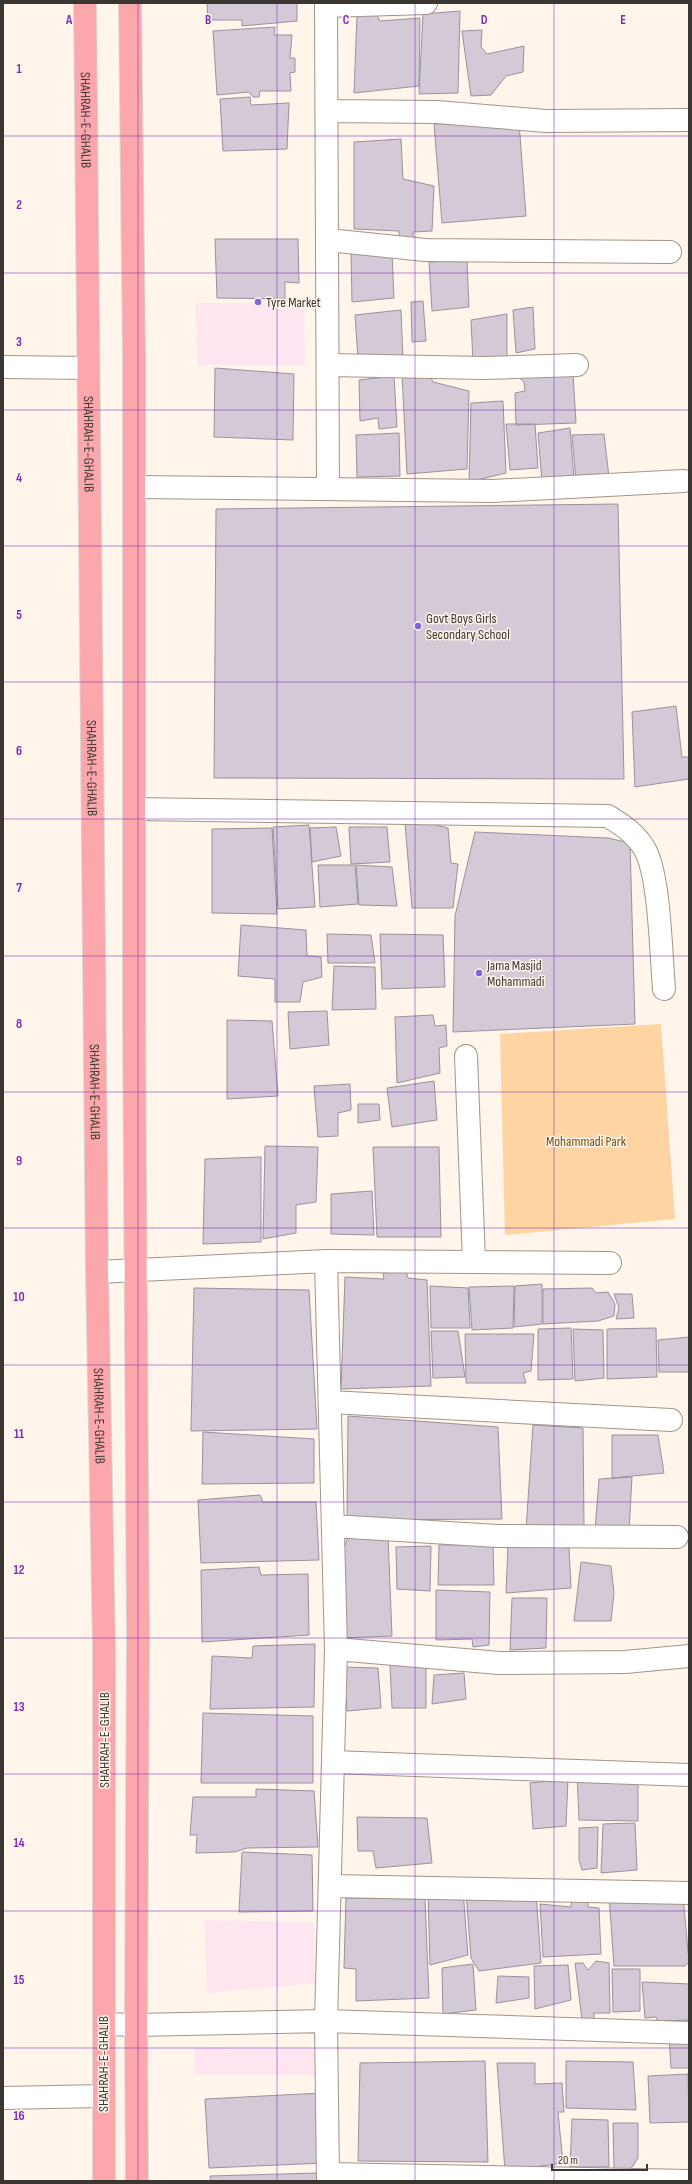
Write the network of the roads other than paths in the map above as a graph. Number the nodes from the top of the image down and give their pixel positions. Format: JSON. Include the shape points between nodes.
{"nodes":[{"id":1,"x":85,"y":3,"type":"edge"},
{"id":2,"x":130,"y":3,"type":"edge"},
{"id":3,"x":426,"y":3,"type":"edge"},
{"id":4,"x":326,"y":5,"type":"edge"},
{"id":5,"x":327,"y":111,"type":"junction"},
{"id":6,"x":689,"y":120,"type":"edge"},
{"id":7,"x":328,"y":240,"type":"junction"},
{"id":8,"x":670,"y":252,"type":"dead end"},
{"id":9,"x":328,"y":365,"type":"junction"},
{"id":10,"x":577,"y":365,"type":"dead end"},
{"id":11,"x":3,"y":368,"type":"edge"},
{"id":12,"x":88,"y":368,"type":"junction"},
{"id":13,"x":684,"y":482,"type":"dead end"},
{"id":14,"x":134,"y":487,"type":"junction"},
{"id":15,"x":328,"y":489,"type":"junction"},
{"id":16,"x":134,"y":809,"type":"junction"},
{"id":17,"x":664,"y":989,"type":"dead end"},
{"id":18,"x":466,"y":1056,"type":"dead end"},
{"id":19,"x":326,"y":1260,"type":"junction"},
{"id":20,"x":474,"y":1261,"type":"junction"},
{"id":21,"x":610,"y":1263,"type":"dead end"},
{"id":22,"x":136,"y":1271,"type":"junction"},
{"id":23,"x":97,"y":1272,"type":"junction"},
{"id":24,"x":330,"y":1402,"type":"junction"},
{"id":25,"x":671,"y":1420,"type":"dead end"},
{"id":26,"x":333,"y":1526,"type":"junction"},
{"id":27,"x":677,"y":1537,"type":"dead end"},
{"id":28,"x":336,"y":1650,"type":"junction"},
{"id":29,"x":689,"y":1656,"type":"edge"},
{"id":30,"x":333,"y":1762,"type":"junction"},
{"id":31,"x":689,"y":1775,"type":"edge"},
{"id":32,"x":331,"y":1886,"type":"junction"},
{"id":33,"x":689,"y":1893,"type":"edge"},
{"id":34,"x":326,"y":2021,"type":"junction"},
{"id":35,"x":104,"y":2024,"type":"junction"},
{"id":36,"x":136,"y":2025,"type":"junction"},
{"id":37,"x":689,"y":2033,"type":"edge"},
{"id":38,"x":103,"y":2096,"type":"junction"},
{"id":39,"x":3,"y":2098,"type":"edge"},
{"id":40,"x":328,"y":2177,"type":"edge"},
{"id":41,"x":104,"y":2181,"type":"edge"},
{"id":42,"x":137,"y":2181,"type":"edge"},
{"id":43,"x":689,"y":2181,"type":"edge"}],
"edges":[{"from":1,"to":12,"type":"main road","name":"SHAHRAH-E-GHALIB"},
{"from":2,"to":14,"type":"main road"},
{"from":3,"to":4,"type":"street"},
{"from":4,"to":5,"type":"street"},
{"from":5,"to":6,"type":"street","via":[[437,112],[546,121]]},
{"from":5,"to":7,"type":"street"},
{"from":7,"to":8,"type":"street","via":[[425,250]]},
{"from":7,"to":9,"type":"street"},
{"from":9,"to":10,"type":"street","via":[[485,368]]},
{"from":9,"to":15,"type":"street"},
{"from":11,"to":12,"type":"street"},
{"from":12,"to":23,"type":"main road","name":"SHAHRAH-E-GHALIB"},
{"from":13,"to":15,"type":"street","via":[[492,492]]},
{"from":14,"to":15,"type":"street"},
{"from":14,"to":16,"type":"main road"},
{"from":16,"to":17,"type":"street","via":[[608,816],[632,831],[645,849],[652,869]]},
{"from":16,"to":22,"type":"main road"},
{"from":18,"to":20,"type":"street"},
{"from":19,"to":20,"type":"street"},
{"from":19,"to":22,"type":"street"},
{"from":19,"to":24,"type":"street"},
{"from":20,"to":21,"type":"street"},
{"from":22,"to":23,"type":"street"},
{"from":22,"to":36,"type":"main road"},
{"from":23,"to":35,"type":"main road","name":"SHAHRAH-E-GHALIB","via":[[104,1646]]},
{"from":24,"to":25,"type":"street"},
{"from":24,"to":26,"type":"street"},
{"from":26,"to":27,"type":"street","via":[[498,1536]]},
{"from":26,"to":28,"type":"street"},
{"from":28,"to":29,"type":"street","via":[[499,1663],[625,1662]]},
{"from":28,"to":30,"type":"street"},
{"from":30,"to":31,"type":"street"},
{"from":30,"to":32,"type":"street"},
{"from":32,"to":33,"type":"street"},
{"from":32,"to":34,"type":"street"},
{"from":34,"to":36,"type":"street"},
{"from":34,"to":37,"type":"street"},
{"from":34,"to":40,"type":"street"},
{"from":35,"to":36,"type":"street"},
{"from":35,"to":38,"type":"main road","name":"SHAHRAH-E-GHALIB"},
{"from":36,"to":42,"type":"main road"},
{"from":38,"to":39,"type":"street"},
{"from":38,"to":41,"type":"main road","name":"SHAHRAH-E-GHALIB"},
{"from":40,"to":43,"type":"street"}]}
